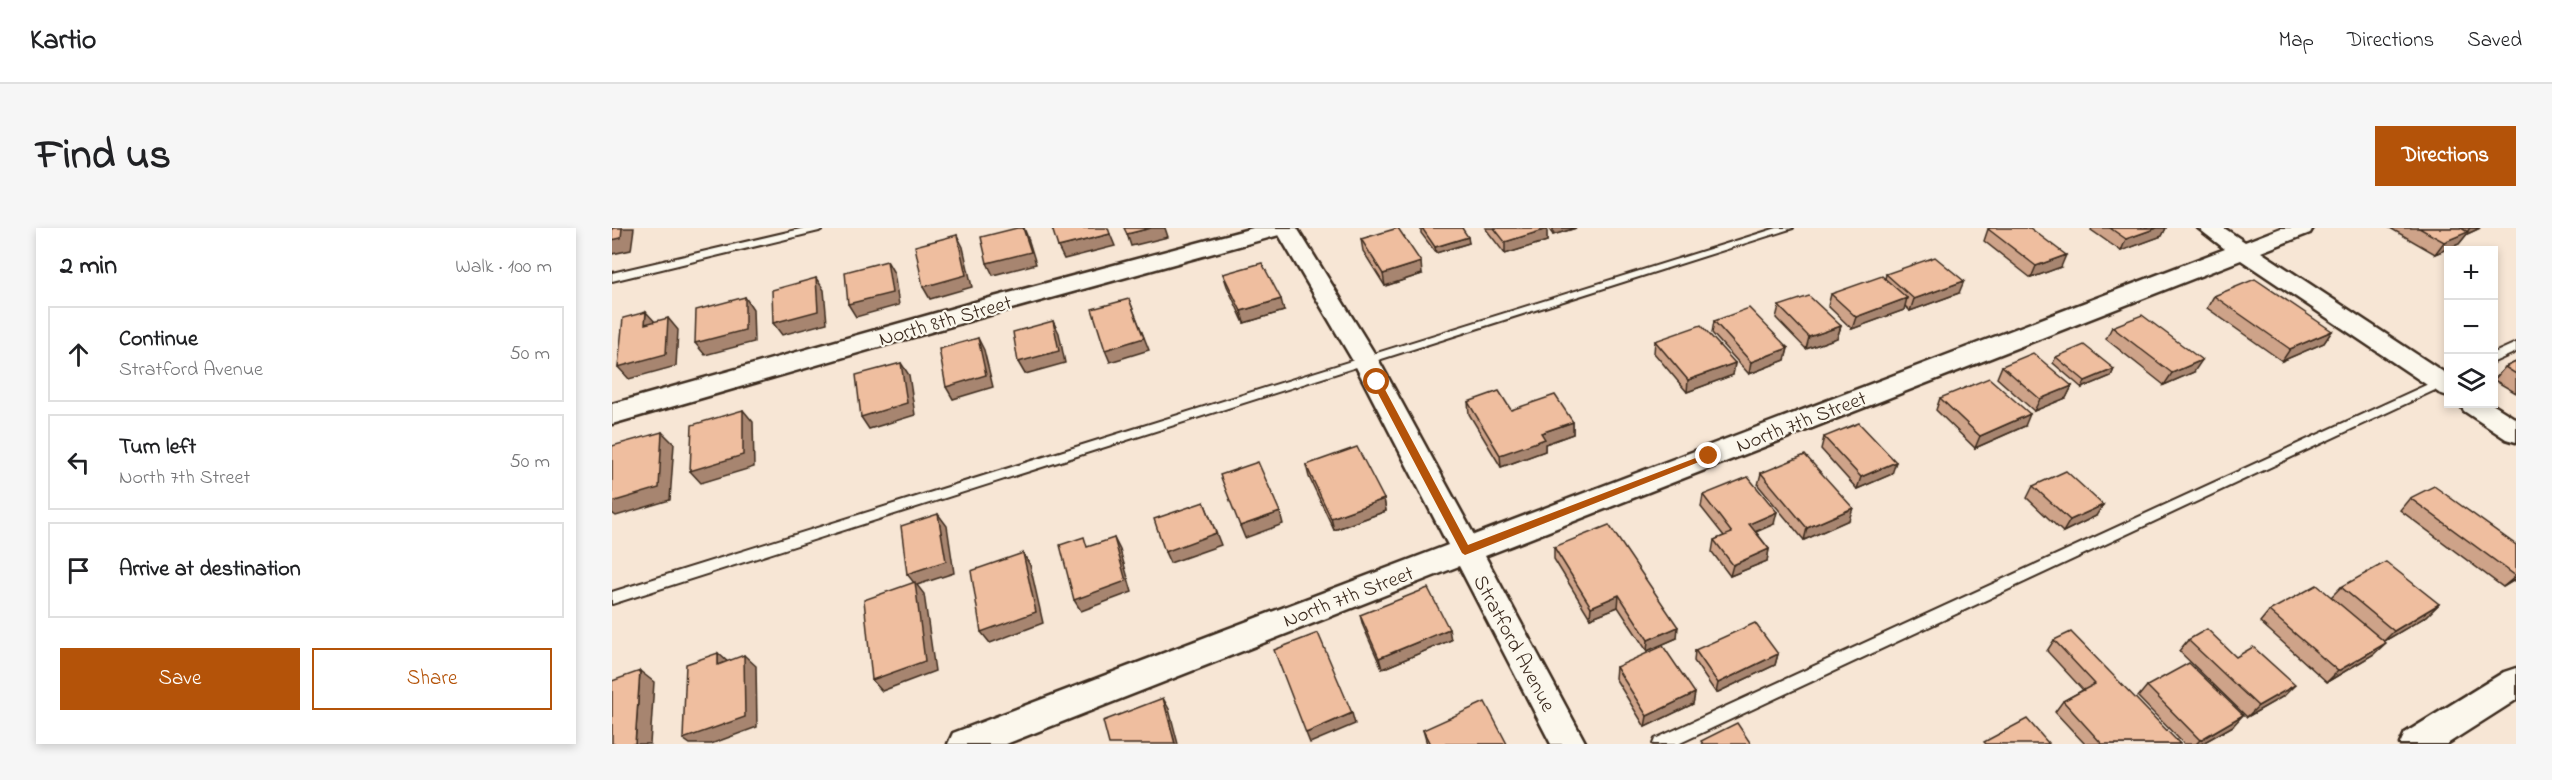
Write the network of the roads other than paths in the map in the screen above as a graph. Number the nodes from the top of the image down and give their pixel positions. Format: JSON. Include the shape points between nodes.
{"nodes":[{"id":1,"x":819,"y":228,"type":"edge"},
{"id":2,"x":1279,"y":228,"type":"edge"},
{"id":3,"x":1286,"y":228,"type":"edge"},
{"id":4,"x":1788,"y":228,"type":"edge"},
{"id":5,"x":2209,"y":228,"type":"edge"},
{"id":6,"x":2302,"y":228,"type":"edge"},
{"id":7,"x":2242,"y":250,"type":"junction"},
{"id":8,"x":612,"y":277,"type":"edge"},
{"id":9,"x":2516,"y":347,"type":"edge"},
{"id":10,"x":2498,"y":356,"type":"edge"},
{"id":11,"x":1366,"y":361,"type":"junction"},
{"id":12,"x":2444,"y":382,"type":"edge"},
{"id":13,"x":2444,"y":384,"type":"edge"},
{"id":14,"x":2480,"y":408,"type":"edge"},
{"id":15,"x":612,"y":414,"type":"edge"},
{"id":16,"x":2516,"y":432,"type":"edge"},
{"id":17,"x":1465,"y":550,"type":"junction"},
{"id":18,"x":612,"y":598,"type":"edge"},
{"id":19,"x":2516,"y":682,"type":"edge"},
{"id":20,"x":965,"y":744,"type":"edge"},
{"id":21,"x":1569,"y":744,"type":"edge"},
{"id":22,"x":1661,"y":744,"type":"edge"},
{"id":23,"x":2417,"y":744,"type":"edge"}],
"edges":[{"from":1,"to":8,"type":"lane"},
{"from":2,"to":15,"type":"street","name":"North 8th Street"},
{"from":3,"to":11,"type":"street","name":"Stratford Avenue"},
{"from":4,"to":11,"type":"lane"},
{"from":5,"to":7,"type":"street"},
{"from":6,"to":7,"type":"street","name":"North 7th Street"},
{"from":7,"to":12,"type":"street"},
{"from":7,"to":17,"type":"street","name":"North 7th Street"},
{"from":9,"to":10,"type":"lane"},
{"from":11,"to":17,"type":"street","name":"Stratford Avenue"},
{"from":11,"to":18,"type":"lane"},
{"from":13,"to":22,"type":"lane"},
{"from":14,"to":16,"type":"street"},
{"from":17,"to":20,"type":"street","name":"North 7th Street"},
{"from":17,"to":21,"type":"street","name":"Stratford Avenue"},
{"from":19,"to":23,"type":"street"}]}
